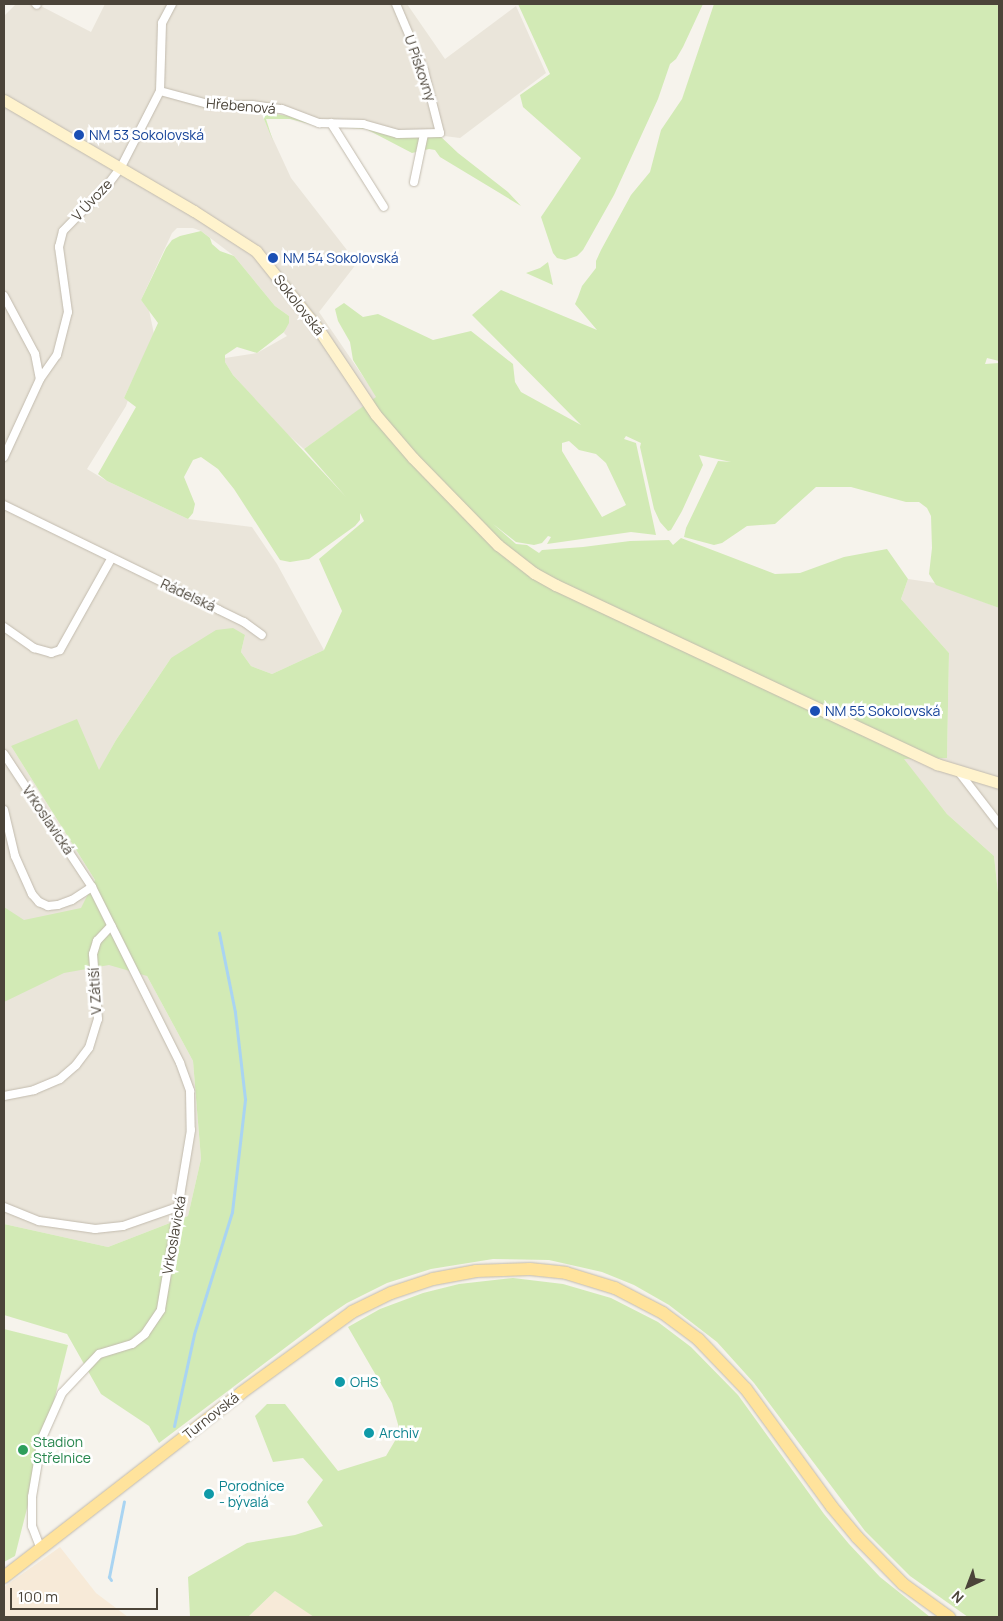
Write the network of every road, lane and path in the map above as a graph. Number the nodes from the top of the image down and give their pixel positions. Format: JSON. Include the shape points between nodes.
{"nodes":[{"id":1,"x":172,"y":4,"type":"edge"},
{"id":2,"x":396,"y":4,"type":"edge"},
{"id":3,"x":160,"y":91,"type":"junction"},
{"id":4,"x":4,"y":100,"type":"edge"},
{"id":5,"x":331,"y":123,"type":"junction"},
{"id":6,"x":440,"y":133,"type":"joint"},
{"id":7,"x":424,"y":134,"type":"junction"},
{"id":8,"x":121,"y":168,"type":"junction"},
{"id":9,"x":414,"y":182,"type":"dead end"},
{"id":10,"x":384,"y":207,"type":"dead end"},
{"id":11,"x":4,"y":296,"type":"edge"},
{"id":12,"x":40,"y":379,"type":"junction"},
{"id":13,"x":4,"y":457,"type":"edge"},
{"id":14,"x":4,"y":505,"type":"edge"},
{"id":15,"x":111,"y":559,"type":"junction"},
{"id":16,"x":4,"y":626,"type":"edge"},
{"id":17,"x":262,"y":635,"type":"dead end"},
{"id":18,"x":4,"y":754,"type":"edge"},
{"id":19,"x":959,"y":771,"type":"junction"},
{"id":20,"x":999,"y":783,"type":"edge"},
{"id":21,"x":4,"y":810,"type":"edge"},
{"id":22,"x":999,"y":824,"type":"edge"},
{"id":23,"x":92,"y":887,"type":"junction"},
{"id":24,"x":111,"y":926,"type":"junction"},
{"id":25,"x":4,"y":1096,"type":"edge"},
{"id":26,"x":180,"y":1206,"type":"junction"},
{"id":27,"x":4,"y":1207,"type":"edge"},
{"id":28,"x":41,"y":1549,"type":"junction"},
{"id":29,"x":4,"y":1577,"type":"edge"},
{"id":30,"x":949,"y":1617,"type":"edge"}],
"edges":[{"from":1,"to":3,"type":"street","name":"V Úvoze","via":[[162,23]]},
{"from":2,"to":6,"type":"street","name":"U Pískovny","via":[[424,70]]},
{"from":3,"to":5,"type":"street","name":"Hřebenová","via":[[212,105],[282,109],[319,123]]},
{"from":3,"to":8,"type":"street","name":"V Úvoze"},
{"from":4,"to":8,"type":"street","name":"Sokolovská"},
{"from":5,"to":7,"type":"street","name":"Hřebenová","via":[[362,124],[398,134]]},
{"from":5,"to":10,"type":"street"},
{"from":6,"to":7,"type":"street","name":"Hřebenová"},
{"from":7,"to":9,"type":"street"},
{"from":8,"to":12,"type":"street","name":"V Úvoze","via":[[63,231],[59,247],[68,312],[57,355]]},
{"from":8,"to":19,"type":"street","name":"Sokolovská","via":[[256,251],[319,330],[376,415],[413,458],[514,559],[556,585],[937,764]]},
{"from":11,"to":12,"type":"street","via":[[35,354]]},
{"from":12,"to":13,"type":"street"},
{"from":14,"to":15,"type":"street","name":"Rádelská"},
{"from":15,"to":16,"type":"street","via":[[60,650],[51,653],[34,648]]},
{"from":15,"to":17,"type":"street","name":"Rádelská","via":[[244,622]]},
{"from":18,"to":23,"type":"street","name":"Vrkoslavická"},
{"from":19,"to":20,"type":"street","name":"Sokolovská"},
{"from":19,"to":22,"type":"street"},
{"from":21,"to":23,"type":"street","via":[[15,856],[38,902],[58,905]]},
{"from":23,"to":24,"type":"street","name":"Vrkoslavická"},
{"from":24,"to":25,"type":"street","name":"V Zátiší","via":[[97,941],[93,954],[98,1019],[89,1048],[76,1066],[60,1079],[34,1090]]},
{"from":24,"to":26,"type":"street","name":"Vrkoslavická","via":[[180,1063],[190,1091],[191,1130]]},
{"from":26,"to":27,"type":"street","via":[[123,1226],[96,1228],[39,1221]]},
{"from":26,"to":28,"type":"street","name":"Vrkoslavická","via":[[161,1310],[145,1334],[132,1344],[99,1354],[62,1393],[42,1438],[32,1497],[32,1526]]},
{"from":28,"to":29,"type":"main road","name":"Turnovská"},
{"from":28,"to":30,"type":"main road","name":"Turnovská","via":[[234,1399],[332,1326],[375,1300],[433,1279],[494,1269],[548,1270],[615,1288],[664,1313],[698,1339],[732,1373],[832,1507],[872,1554],[904,1584]]}]}
